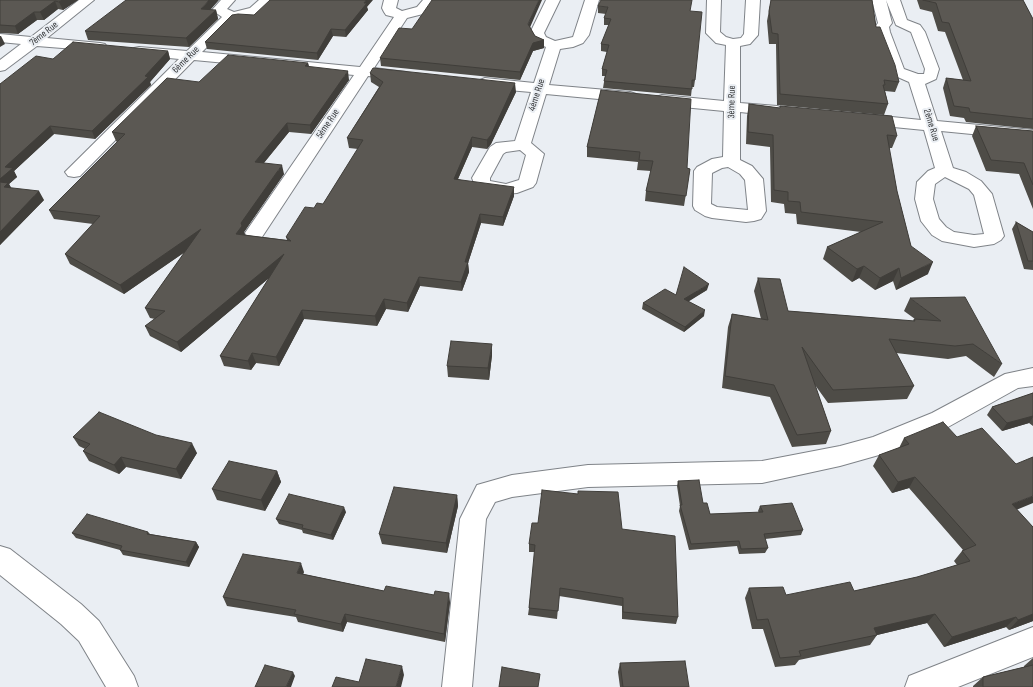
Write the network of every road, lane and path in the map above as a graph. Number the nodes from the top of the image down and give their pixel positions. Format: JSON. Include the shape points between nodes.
{"nodes":[{"id":1,"x":87,"y":0,"type":"edge"},
{"id":2,"x":228,"y":0,"type":"edge"},
{"id":3,"x":266,"y":0,"type":"edge"},
{"id":4,"x":391,"y":0,"type":"edge"},
{"id":5,"x":430,"y":0,"type":"edge"},
{"id":6,"x":553,"y":0,"type":"edge"},
{"id":7,"x":592,"y":0,"type":"edge"},
{"id":8,"x":714,"y":0,"type":"edge"},
{"id":9,"x":753,"y":0,"type":"edge"},
{"id":10,"x":879,"y":0,"type":"edge"},
{"id":11,"x":893,"y":0,"type":"edge"},
{"id":12,"x":402,"y":15,"type":"junction"},
{"id":13,"x":230,"y":16,"type":"junction"},
{"id":14,"x":884,"y":17,"type":"junction"},
{"id":15,"x":901,"y":19,"type":"junction"},
{"id":16,"x":0,"y":38,"type":"edge"},
{"id":17,"x":34,"y":41,"type":"junction"},
{"id":18,"x":733,"y":43,"type":"junction"},
{"id":19,"x":554,"y":45,"type":"junction"},
{"id":20,"x":112,"y":48,"type":"edge"},
{"id":21,"x":128,"y":50,"type":"edge"},
{"id":22,"x":190,"y":55,"type":"junction"},
{"id":23,"x":0,"y":67,"type":"edge"},
{"id":24,"x":364,"y":71,"type":"junction"},
{"id":25,"x":417,"y":76,"type":"edge"},
{"id":26,"x":916,"y":79,"type":"junction"},
{"id":27,"x":471,"y":82,"type":"edge"},
{"id":28,"x":539,"y":88,"type":"junction"},
{"id":29,"x":732,"y":107,"type":"junction"},
{"id":30,"x":795,"y":113,"type":"edge"},
{"id":31,"x":851,"y":118,"type":"edge"},
{"id":32,"x":931,"y":124,"type":"junction"},
{"id":33,"x":1033,"y":134,"type":"edge"},
{"id":34,"x":522,"y":145,"type":"dead end"},
{"id":35,"x":731,"y":162,"type":"dead end"},
{"id":36,"x":945,"y":171,"type":"dead end"},
{"id":37,"x":74,"y":172,"type":"dead end"},
{"id":38,"x":255,"y":233,"type":"dead end"},
{"id":39,"x":1033,"y":377,"type":"edge"},
{"id":40,"x":0,"y":558,"type":"edge"},
{"id":41,"x":1033,"y":642,"type":"edge"},
{"id":42,"x":123,"y":687,"type":"edge"},
{"id":43,"x":458,"y":687,"type":"edge"},
{"id":44,"x":920,"y":687,"type":"edge"}],
"edges":[{"from":1,"to":17,"type":"street","name":"7ème Rue"},
{"from":2,"to":13,"type":"street","via":[[219,10]]},
{"from":3,"to":13,"type":"street","via":[[255,11]]},
{"from":4,"to":12,"type":"street","via":[[391,12]]},
{"from":5,"to":12,"type":"street","via":[[422,10]]},
{"from":6,"to":19,"type":"street","via":[[537,33],[541,40]]},
{"from":7,"to":19,"type":"street","via":[[582,35],[578,40]]},
{"from":8,"to":18,"type":"street","via":[[713,33],[721,40]]},
{"from":9,"to":18,"type":"street","via":[[751,36],[745,41]]},
{"from":10,"to":14,"type":"street"},
{"from":11,"to":15,"type":"street"},
{"from":12,"to":24,"type":"street","name":"5ème Rue"},
{"from":13,"to":22,"type":"street","name":"6ème Rue"},
{"from":14,"to":15,"type":"street"},
{"from":14,"to":26,"type":"street","via":[[883,32],[898,72]]},
{"from":15,"to":26,"type":"street","via":[[901,22],[918,32],[932,69],[931,76]]},
{"from":16,"to":17,"type":"street"},
{"from":17,"to":20,"type":"street"},
{"from":17,"to":23,"type":"street","name":"7ème Rue"},
{"from":18,"to":29,"type":"street","name":"3ème Rue"},
{"from":19,"to":28,"type":"street","name":"4ème Rue"},
{"from":21,"to":22,"type":"street"},
{"from":22,"to":24,"type":"street"},
{"from":22,"to":37,"type":"street","name":"6ème Rue"},
{"from":24,"to":25,"type":"street"},
{"from":24,"to":38,"type":"street","name":"5ème Rue"},
{"from":26,"to":32,"type":"street","name":"2ème Rue"},
{"from":27,"to":28,"type":"street"},
{"from":28,"to":29,"type":"street"},
{"from":28,"to":34,"type":"street","name":"4ème Rue"},
{"from":29,"to":30,"type":"street"},
{"from":29,"to":35,"type":"street","name":"3ème Rue"},
{"from":31,"to":32,"type":"street"},
{"from":32,"to":33,"type":"street"},
{"from":32,"to":36,"type":"street","name":"2ème Rue"},
{"from":39,"to":43,"type":"street","via":[[1013,380],[940,420],[878,446],[840,456],[762,472],[588,476],[512,486],[486,493],[473,519]]},
{"from":40,"to":42,"type":"street","via":[[72,614],[89,631]]},
{"from":41,"to":44,"type":"street"}]}
